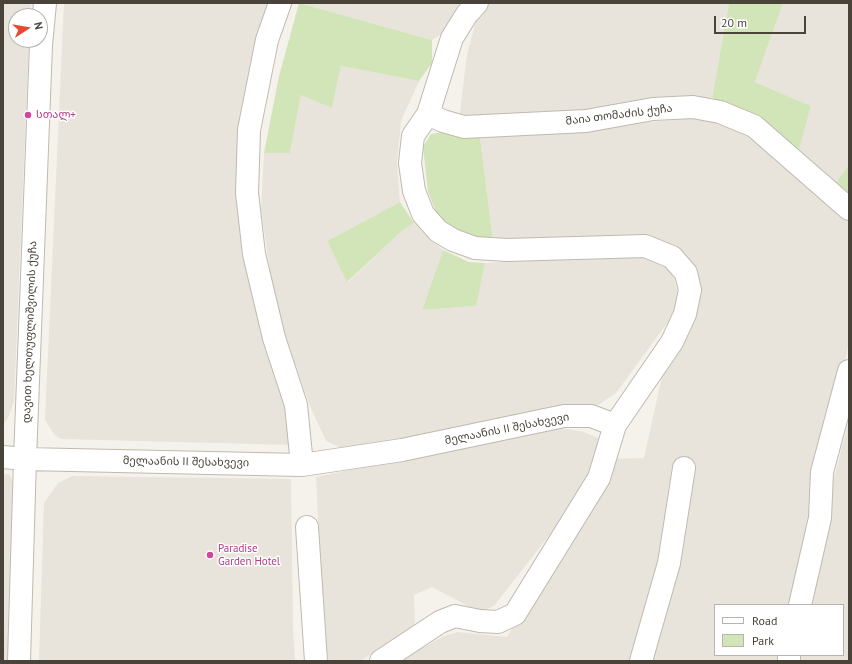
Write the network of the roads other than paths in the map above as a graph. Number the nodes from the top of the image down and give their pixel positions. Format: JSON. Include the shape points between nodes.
{"nodes":[{"id":1,"x":45,"y":3,"type":"edge"},
{"id":2,"x":280,"y":3,"type":"edge"},
{"id":3,"x":477,"y":3,"type":"edge"},
{"id":4,"x":428,"y":114,"type":"junction"},
{"id":5,"x":849,"y":209,"type":"edge"},
{"id":6,"x":849,"y":371,"type":"edge"},
{"id":7,"x":615,"y":425,"type":"junction"},
{"id":8,"x":3,"y":457,"type":"edge"},
{"id":9,"x":25,"y":459,"type":"junction"},
{"id":10,"x":302,"y":465,"type":"junction"},
{"id":11,"x":684,"y":468,"type":"dead end"},
{"id":12,"x":306,"y":527,"type":"dead end"},
{"id":13,"x":800,"y":604,"type":"edge"},
{"id":14,"x":19,"y":661,"type":"edge"},
{"id":15,"x":316,"y":661,"type":"edge"},
{"id":16,"x":380,"y":661,"type":"edge"},
{"id":17,"x":641,"y":661,"type":"edge"}],
"edges":[{"from":1,"to":9,"type":"street","name":"დავით ხელთუფლიშვილის ქუჩა","via":[[41,45]]},
{"from":2,"to":10,"type":"street","via":[[267,40],[249,130],[247,193],[254,254],[274,338],[296,405]]},
{"from":3,"to":4,"type":"street","via":[[452,38]]},
{"from":4,"to":5,"type":"street","name":"მაია თომაძის ქუჩა","via":[[464,127],[586,121],[653,109],[693,107],[720,112],[754,126]]},
{"from":4,"to":7,"type":"street","via":[[413,136],[410,164],[414,191],[423,214],[438,231],[475,248],[507,250],[645,246],[672,258],[686,273],[690,290],[685,314],[672,342]]},
{"from":6,"to":13,"type":"street","via":[[822,472],[820,518]]},
{"from":7,"to":10,"type":"street","name":"მელაანის II შესახვევი","via":[[591,416],[564,416],[402,450]]},
{"from":7,"to":16,"type":"street","via":[[599,478],[515,614],[498,622],[455,616],[440,622]]},
{"from":8,"to":9,"type":"street","name":"მელაანის II შესახვევი"},
{"from":9,"to":10,"type":"street","name":"მელაანის II შესახვევი"},
{"from":9,"to":14,"type":"street","name":"დავით ხელთუფლიშვილის ქუჩა"},
{"from":11,"to":17,"type":"street","via":[[669,563]]},
{"from":12,"to":15,"type":"street"}]}
